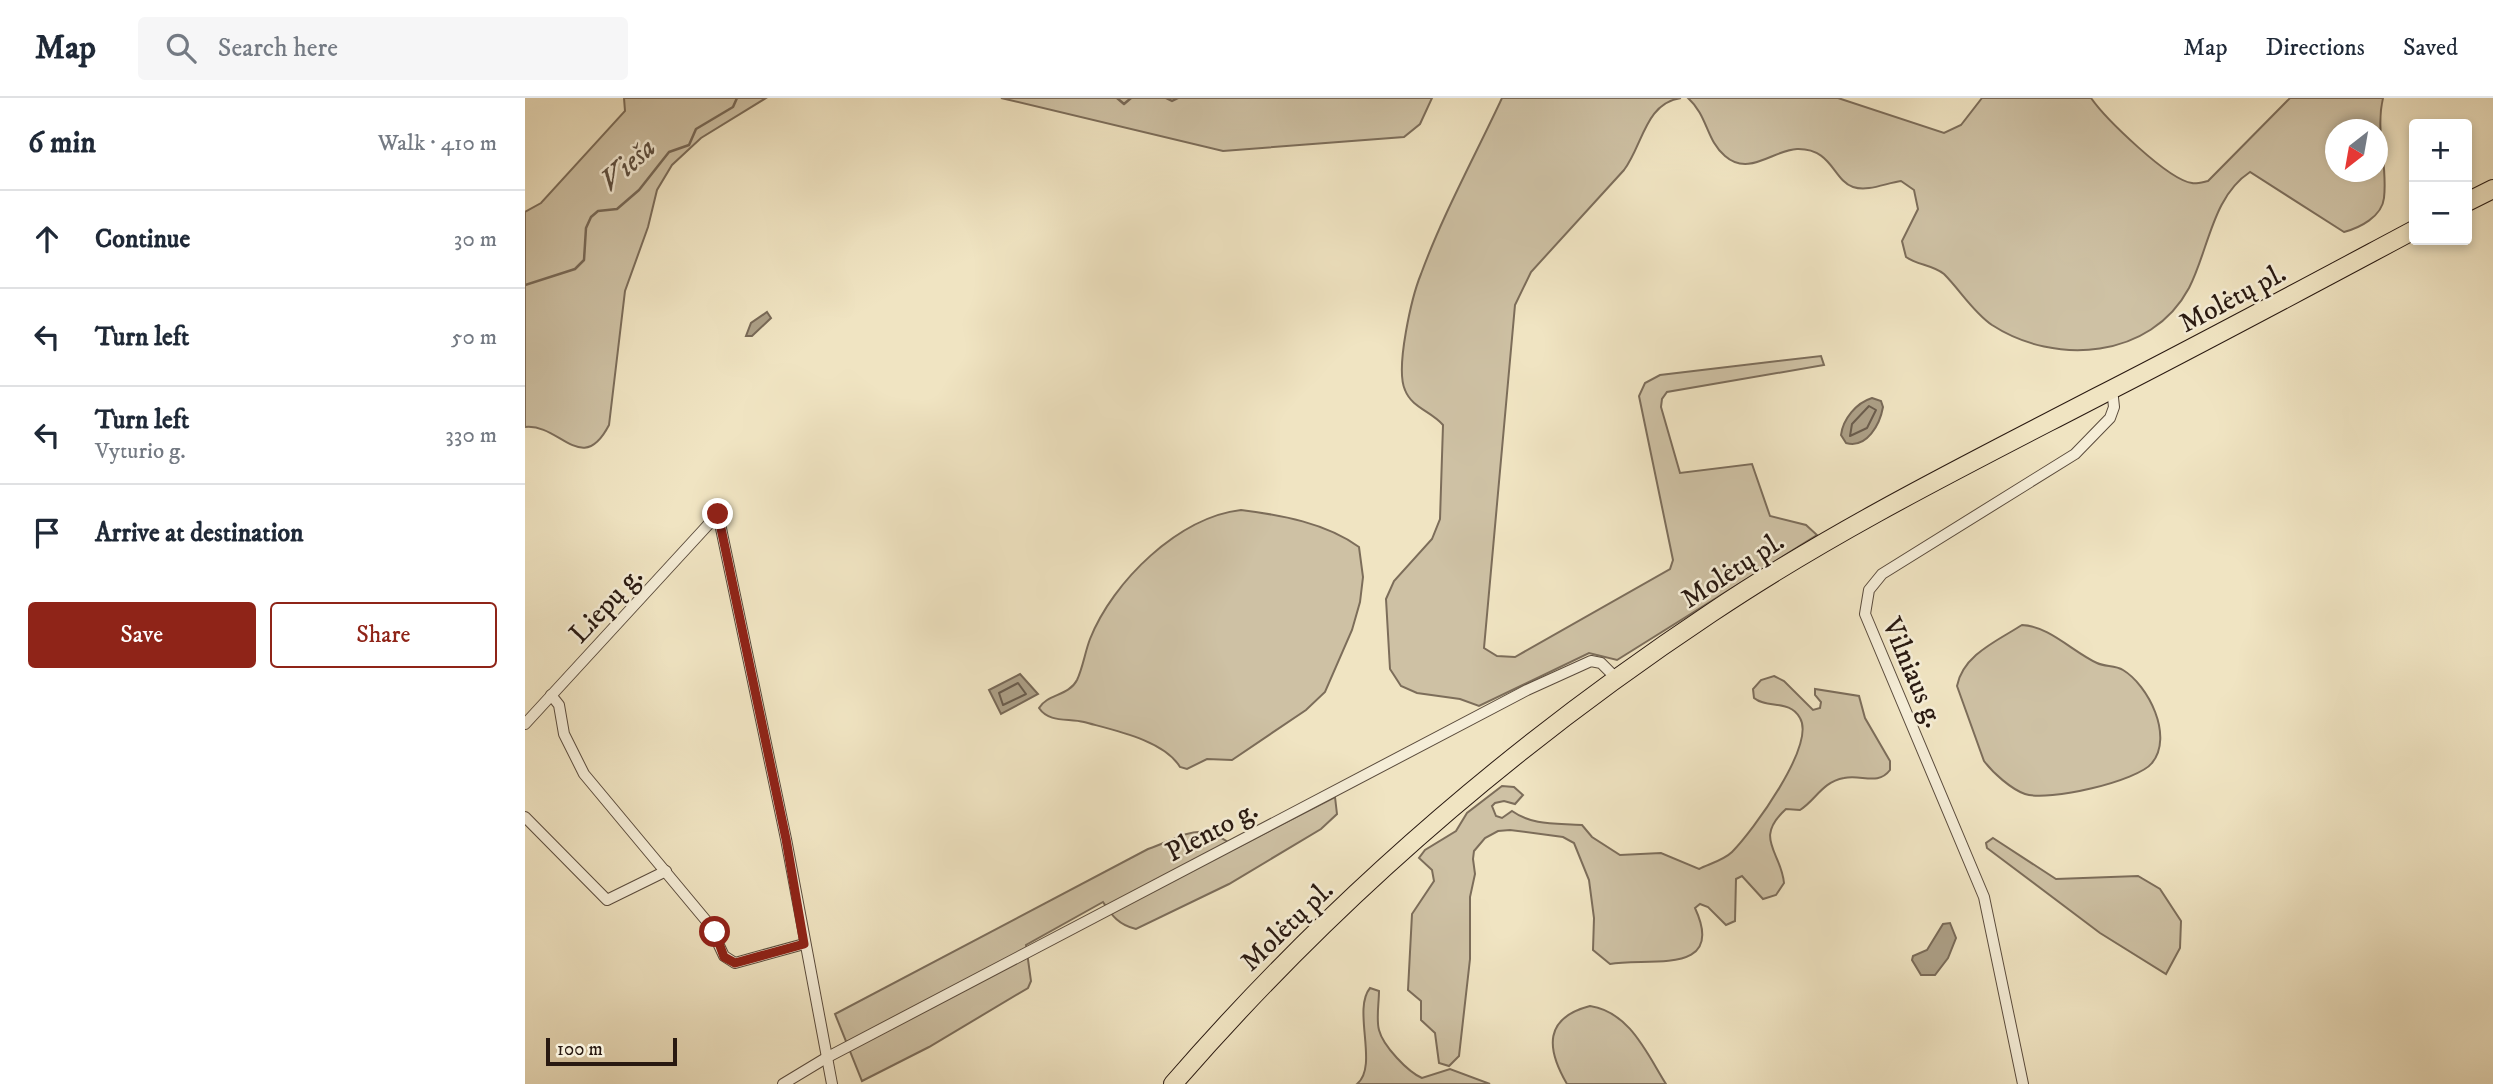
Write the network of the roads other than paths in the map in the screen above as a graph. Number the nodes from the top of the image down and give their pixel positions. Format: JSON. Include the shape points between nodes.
{"nodes":[{"id":1,"x":2493,"y":189,"type":"edge"},
{"id":2,"x":2472,"y":200,"type":"edge"},
{"id":3,"x":2409,"y":233,"type":"edge"},
{"id":4,"x":2112,"y":389,"type":"junction"},
{"id":5,"x":1616,"y":678,"type":"junction"},
{"id":6,"x":551,"y":695,"type":"junction"},
{"id":7,"x":525,"y":724,"type":"edge"},
{"id":8,"x":525,"y":817,"type":"edge"},
{"id":9,"x":666,"y":871,"type":"junction"},
{"id":10,"x":804,"y":944,"type":"junction"},
{"id":11,"x":826,"y":1058,"type":"junction"},
{"id":12,"x":783,"y":1084,"type":"edge"},
{"id":13,"x":832,"y":1084,"type":"edge"},
{"id":14,"x":1173,"y":1084,"type":"edge"},
{"id":15,"x":2023,"y":1084,"type":"edge"}],
"edges":[{"from":1,"to":2,"type":"highway"},
{"from":3,"to":4,"type":"highway","name":"Molėtų pl."},
{"from":4,"to":5,"type":"highway","name":"Molėtų pl.","via":[[1819,545]]},
{"from":4,"to":15,"type":"street","name":"Vilniaus g.","via":[[2110,418],[2075,454],[1882,574],[1865,600],[1865,614],[1984,897]]},
{"from":5,"to":11,"type":"street","name":"Plento g.","via":[[1601,663],[1591,661],[1527,690]]},
{"from":5,"to":14,"type":"highway","name":"Molėtų pl.","via":[[1472,790],[1404,850],[1271,975]]},
{"from":6,"to":7,"type":"street","name":"Liepų g."},
{"from":6,"to":9,"type":"street","via":[[559,705],[564,734],[584,774]]},
{"from":6,"to":10,"type":"street","name":"Liepų g.","via":[[718,514]]},
{"from":8,"to":9,"type":"street","via":[[607,900]]},
{"from":9,"to":10,"type":"street","via":[[715,932],[729,961]]},
{"from":10,"to":11,"type":"street"},
{"from":11,"to":12,"type":"street"},
{"from":11,"to":13,"type":"street"}]}
